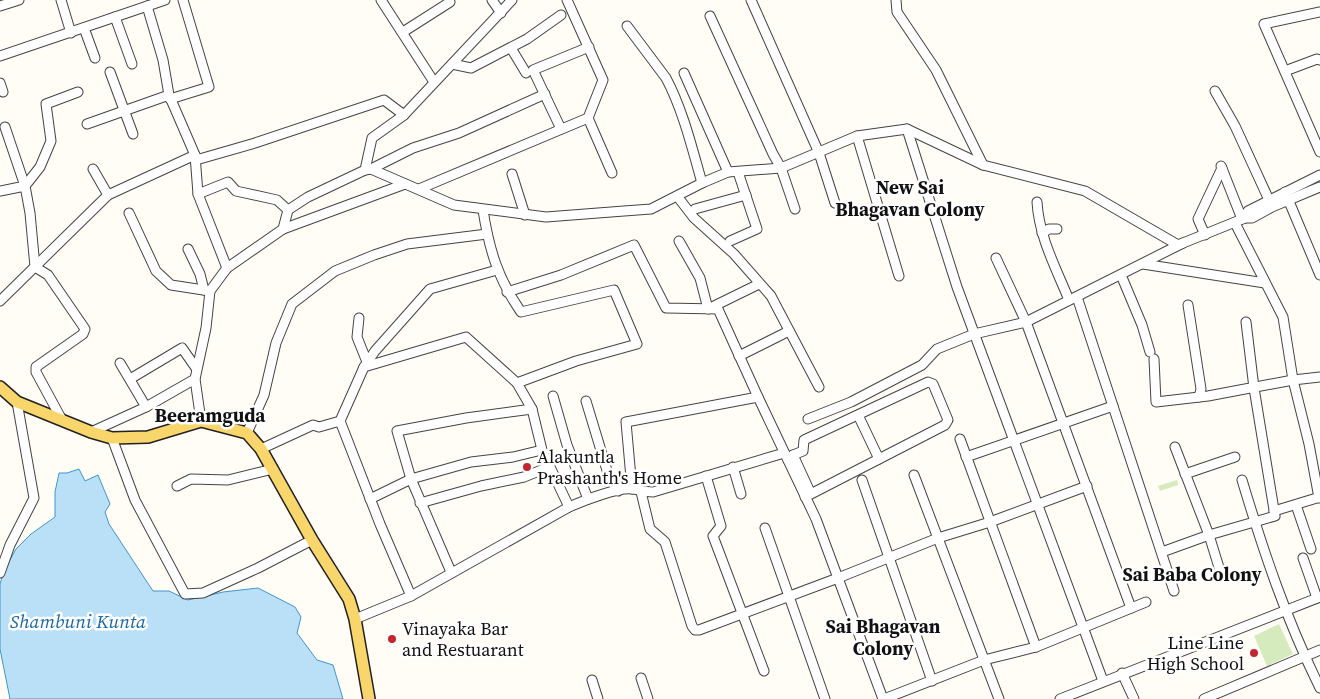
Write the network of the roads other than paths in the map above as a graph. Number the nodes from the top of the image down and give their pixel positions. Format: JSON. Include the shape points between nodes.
{"nodes":[{"id":1,"x":19,"y":0,"type":"edge"},
{"id":2,"x":61,"y":0,"type":"edge"},
{"id":3,"x":165,"y":0,"type":"edge"},
{"id":4,"x":183,"y":0,"type":"edge"},
{"id":5,"x":381,"y":0,"type":"edge"},
{"id":6,"x":492,"y":0,"type":"edge"},
{"id":7,"x":512,"y":0,"type":"edge"},
{"id":8,"x":567,"y":0,"type":"edge"},
{"id":9,"x":751,"y":0,"type":"edge"},
{"id":10,"x":896,"y":0,"type":"edge"},
{"id":11,"x":450,"y":2,"type":"dead end"},
{"id":12,"x":0,"y":6,"type":"edge"},
{"id":13,"x":147,"y":6,"type":"junction"},
{"id":14,"x":1320,"y":12,"type":"edge"},
{"id":15,"x":501,"y":14,"type":"junction"},
{"id":16,"x":561,"y":15,"type":"dead end"},
{"id":17,"x":710,"y":16,"type":"dead end"},
{"id":18,"x":115,"y":17,"type":"junction"},
{"id":19,"x":626,"y":26,"type":"dead end"},
{"id":20,"x":84,"y":28,"type":"junction"},
{"id":21,"x":71,"y":32,"type":"junction"},
{"id":22,"x":403,"y":32,"type":"junction"},
{"id":23,"x":589,"y":47,"type":"junction"},
{"id":24,"x":512,"y":48,"type":"junction"},
{"id":25,"x":0,"y":56,"type":"edge"},
{"id":26,"x":95,"y":58,"type":"dead end"},
{"id":27,"x":1320,"y":60,"type":"edge"},
{"id":28,"x":132,"y":64,"type":"dead end"},
{"id":29,"x":452,"y":64,"type":"junction"},
{"id":30,"x":1285,"y":71,"type":"junction"},
{"id":31,"x":110,"y":72,"type":"dead end"},
{"id":32,"x":684,"y":72,"type":"dead end"},
{"id":33,"x":526,"y":73,"type":"dead end"},
{"id":34,"x":434,"y":82,"type":"junction"},
{"id":35,"x":1215,"y":91,"type":"dead end"},
{"id":36,"x":78,"y":92,"type":"dead end"},
{"id":37,"x":545,"y":94,"type":"junction"},
{"id":38,"x":170,"y":97,"type":"junction"},
{"id":39,"x":124,"y":111,"type":"junction"},
{"id":40,"x":404,"y":115,"type":"junction"},
{"id":41,"x":588,"y":118,"type":"junction"},
{"id":42,"x":87,"y":124,"type":"dead end"},
{"id":43,"x":5,"y":126,"type":"dead end"},
{"id":44,"x":561,"y":129,"type":"junction"},
{"id":45,"x":907,"y":129,"type":"junction"},
{"id":46,"x":133,"y":134,"type":"dead end"},
{"id":47,"x":857,"y":136,"type":"junction"},
{"id":48,"x":1318,"y":142,"type":"edge"},
{"id":49,"x":1320,"y":152,"type":"edge"},
{"id":50,"x":819,"y":153,"type":"junction"},
{"id":51,"x":196,"y":157,"type":"junction"},
{"id":52,"x":983,"y":165,"type":"junction"},
{"id":53,"x":781,"y":168,"type":"junction"},
{"id":54,"x":93,"y":169,"type":"dead end"},
{"id":55,"x":368,"y":170,"type":"junction"},
{"id":56,"x":728,"y":172,"type":"junction"},
{"id":57,"x":738,"y":172,"type":"junction"},
{"id":58,"x":612,"y":173,"type":"dead end"},
{"id":59,"x":512,"y":174,"type":"dead end"},
{"id":60,"x":1320,"y":175,"type":"edge"},
{"id":61,"x":702,"y":183,"type":"junction"},
{"id":62,"x":405,"y":184,"type":"junction"},
{"id":63,"x":25,"y":186,"type":"junction"},
{"id":64,"x":1320,"y":187,"type":"edge"},
{"id":65,"x":419,"y":189,"type":"junction"},
{"id":66,"x":0,"y":191,"type":"edge"},
{"id":67,"x":198,"y":194,"type":"junction"},
{"id":68,"x":746,"y":194,"type":"junction"},
{"id":69,"x":108,"y":195,"type":"junction"},
{"id":70,"x":677,"y":196,"type":"junction"},
{"id":71,"x":1287,"y":196,"type":"junction"},
{"id":72,"x":1269,"y":200,"type":"junction"},
{"id":73,"x":1037,"y":202,"type":"dead end"},
{"id":74,"x":835,"y":203,"type":"dead end"},
{"id":75,"x":695,"y":209,"type":"dead end"},
{"id":76,"x":794,"y":209,"type":"dead end"},
{"id":77,"x":288,"y":210,"type":"junction"},
{"id":78,"x":483,"y":210,"type":"junction"},
{"id":79,"x":129,"y":213,"type":"dead end"},
{"id":80,"x":525,"y":215,"type":"junction"},
{"id":81,"x":1241,"y":220,"type":"junction"},
{"id":82,"x":283,"y":229,"type":"junction"},
{"id":83,"x":1057,"y":230,"type":"dead end"},
{"id":84,"x":1042,"y":233,"type":"junction"},
{"id":85,"x":487,"y":234,"type":"junction"},
{"id":86,"x":1205,"y":235,"type":"junction"},
{"id":87,"x":679,"y":241,"type":"dead end"},
{"id":88,"x":730,"y":241,"type":"dead end"},
{"id":89,"x":1183,"y":243,"type":"junction"},
{"id":90,"x":188,"y":249,"type":"dead end"},
{"id":91,"x":996,"y":258,"type":"dead end"},
{"id":92,"x":1143,"y":264,"type":"junction"},
{"id":93,"x":35,"y":267,"type":"junction"},
{"id":94,"x":227,"y":268,"type":"junction"},
{"id":95,"x":497,"y":270,"type":"junction"},
{"id":96,"x":1121,"y":275,"type":"junction"},
{"id":97,"x":1320,"y":275,"type":"edge"},
{"id":98,"x":899,"y":276,"type":"dead end"},
{"id":99,"x":759,"y":284,"type":"junction"},
{"id":100,"x":1265,"y":284,"type":"junction"},
{"id":101,"x":207,"y":291,"type":"junction"},
{"id":102,"x":507,"y":292,"type":"junction"},
{"id":103,"x":2,"y":296,"type":"edge"},
{"id":104,"x":1073,"y":299,"type":"junction"},
{"id":105,"x":1188,"y":306,"type":"dead end"},
{"id":106,"x":708,"y":309,"type":"junction"},
{"id":107,"x":359,"y":318,"type":"dead end"},
{"id":108,"x":1026,"y":322,"type":"junction"},
{"id":109,"x":1246,"y":322,"type":"dead end"},
{"id":110,"x":789,"y":331,"type":"junction"},
{"id":111,"x":974,"y":334,"type":"junction"},
{"id":112,"x":739,"y":356,"type":"junction"},
{"id":113,"x":120,"y":363,"type":"dead end"},
{"id":114,"x":365,"y":365,"type":"junction"},
{"id":115,"x":196,"y":368,"type":"junction"},
{"id":116,"x":1320,"y":377,"type":"edge"},
{"id":117,"x":130,"y":379,"type":"junction"},
{"id":118,"x":195,"y":379,"type":"junction"},
{"id":119,"x":1294,"y":380,"type":"junction"},
{"id":120,"x":517,"y":383,"type":"junction"},
{"id":121,"x":0,"y":387,"type":"edge"},
{"id":122,"x":818,"y":388,"type":"dead end"},
{"id":123,"x":1254,"y":388,"type":"junction"},
{"id":124,"x":553,"y":396,"type":"dead end"},
{"id":125,"x":758,"y":397,"type":"junction"},
{"id":126,"x":1199,"y":397,"type":"junction"},
{"id":127,"x":586,"y":401,"type":"dead end"},
{"id":128,"x":17,"y":402,"type":"junction"},
{"id":129,"x":1113,"y":406,"type":"junction"},
{"id":130,"x":146,"y":407,"type":"junction"},
{"id":131,"x":532,"y":409,"type":"junction"},
{"id":132,"x":858,"y":415,"type":"junction"},
{"id":133,"x":808,"y":419,"type":"dead end"},
{"id":134,"x":62,"y":420,"type":"junction"},
{"id":135,"x":201,"y":421,"type":"junction"},
{"id":136,"x":340,"y":421,"type":"junction"},
{"id":137,"x":1064,"y":424,"type":"junction"},
{"id":138,"x":91,"y":432,"type":"junction"},
{"id":139,"x":247,"y":433,"type":"junction"},
{"id":140,"x":112,"y":438,"type":"junction"},
{"id":141,"x":960,"y":439,"type":"dead end"},
{"id":142,"x":1013,"y":441,"type":"junction"},
{"id":143,"x":1175,"y":447,"type":"dead end"},
{"id":144,"x":261,"y":449,"type":"junction"},
{"id":145,"x":542,"y":450,"type":"junction"},
{"id":146,"x":788,"y":456,"type":"junction"},
{"id":147,"x":966,"y":457,"type":"junction"},
{"id":148,"x":1235,"y":457,"type":"dead end"},
{"id":149,"x":879,"y":459,"type":"junction"},
{"id":150,"x":549,"y":467,"type":"junction"},
{"id":151,"x":733,"y":467,"type":"junction"},
{"id":152,"x":273,"y":469,"type":"junction"},
{"id":153,"x":1185,"y":474,"type":"junction"},
{"id":154,"x":914,"y":475,"type":"dead end"},
{"id":155,"x":706,"y":476,"type":"junction"},
{"id":156,"x":411,"y":480,"type":"junction"},
{"id":157,"x":862,"y":480,"type":"dead end"},
{"id":158,"x":1242,"y":480,"type":"dead end"},
{"id":159,"x":177,"y":486,"type":"dead end"},
{"id":160,"x":1087,"y":486,"type":"junction"},
{"id":161,"x":637,"y":490,"type":"junction"},
{"id":162,"x":618,"y":491,"type":"junction"},
{"id":163,"x":741,"y":494,"type":"dead end"},
{"id":164,"x":808,"y":496,"type":"junction"},
{"id":165,"x":1320,"y":497,"type":"edge"},
{"id":166,"x":370,"y":499,"type":"junction"},
{"id":167,"x":588,"y":499,"type":"junction"},
{"id":168,"x":420,"y":503,"type":"junction"},
{"id":169,"x":1039,"y":504,"type":"junction"},
{"id":170,"x":1296,"y":505,"type":"junction"},
{"id":171,"x":569,"y":507,"type":"junction"},
{"id":172,"x":1274,"y":511,"type":"junction"},
{"id":173,"x":1255,"y":521,"type":"junction"},
{"id":174,"x":990,"y":522,"type":"junction"},
{"id":175,"x":765,"y":528,"type":"dead end"},
{"id":176,"x":1209,"y":535,"type":"junction"},
{"id":177,"x":938,"y":538,"type":"junction"},
{"id":178,"x":312,"y":540,"type":"junction"},
{"id":179,"x":1311,"y":549,"type":"dead end"},
{"id":180,"x":1162,"y":552,"type":"junction"},
{"id":181,"x":890,"y":558,"type":"junction"},
{"id":182,"x":1302,"y":558,"type":"dead end"},
{"id":183,"x":451,"y":572,"type":"junction"},
{"id":184,"x":0,"y":573,"type":"edge"},
{"id":185,"x":1221,"y":574,"type":"dead end"},
{"id":186,"x":838,"y":578,"type":"junction"},
{"id":187,"x":1174,"y":591,"type":"dead end"},
{"id":188,"x":410,"y":596,"type":"junction"},
{"id":189,"x":790,"y":597,"type":"junction"},
{"id":190,"x":1318,"y":597,"type":"edge"},
{"id":191,"x":1146,"y":602,"type":"dead end"},
{"id":192,"x":1131,"y":608,"type":"junction"},
{"id":193,"x":1284,"y":610,"type":"junction"},
{"id":194,"x":742,"y":614,"type":"junction"},
{"id":195,"x":355,"y":619,"type":"junction"},
{"id":196,"x":1082,"y":628,"type":"junction"},
{"id":197,"x":1036,"y":647,"type":"junction"},
{"id":198,"x":1320,"y":650,"type":"edge"},
{"id":199,"x":1304,"y":656,"type":"junction"},
{"id":200,"x":984,"y":660,"type":"junction"},
{"id":201,"x":764,"y":672,"type":"dead end"},
{"id":202,"x":1122,"y":674,"type":"junction"},
{"id":203,"x":641,"y":678,"type":"dead end"},
{"id":204,"x":592,"y":680,"type":"dead end"},
{"id":205,"x":932,"y":681,"type":"junction"},
{"id":206,"x":1103,"y":681,"type":"junction"},
{"id":207,"x":1320,"y":688,"type":"edge"},
{"id":208,"x":369,"y":699,"type":"edge"},
{"id":209,"x":598,"y":699,"type":"edge"},
{"id":210,"x":648,"y":699,"type":"edge"},
{"id":211,"x":825,"y":699,"type":"edge"},
{"id":212,"x":883,"y":699,"type":"edge"},
{"id":213,"x":999,"y":699,"type":"edge"},
{"id":214,"x":1060,"y":699,"type":"edge"},
{"id":215,"x":1134,"y":699,"type":"edge"},
{"id":216,"x":1204,"y":699,"type":"edge"}],
"edges":[{"from":1,"to":12,"type":"street"},
{"from":2,"to":21,"type":"street"},
{"from":3,"to":13,"type":"street"},
{"from":4,"to":38,"type":"street","via":[[209,87]]},
{"from":5,"to":22,"type":"street"},
{"from":6,"to":15,"type":"street"},
{"from":7,"to":15,"type":"street"},
{"from":8,"to":23,"type":"street"},
{"from":9,"to":50,"type":"street"},
{"from":10,"to":52,"type":"street","via":[[896,12],[936,70]]},
{"from":11,"to":22,"type":"street"},
{"from":13,"to":18,"type":"street"},
{"from":13,"to":38,"type":"street"},
{"from":14,"to":30,"type":"street","via":[[1264,24]]},
{"from":15,"to":29,"type":"street"},
{"from":16,"to":24,"type":"street"},
{"from":17,"to":53,"type":"street"},
{"from":18,"to":20,"type":"street"},
{"from":18,"to":28,"type":"street"},
{"from":19,"to":61,"type":"street","via":[[671,87]]},
{"from":20,"to":21,"type":"street"},
{"from":20,"to":26,"type":"street"},
{"from":21,"to":25,"type":"street"},
{"from":22,"to":34,"type":"street"},
{"from":23,"to":37,"type":"street","via":[[533,70]]},
{"from":23,"to":41,"type":"street","via":[[603,80]]},
{"from":24,"to":29,"type":"street","via":[[471,68]]},
{"from":24,"to":33,"type":"street"},
{"from":27,"to":30,"type":"street"},
{"from":29,"to":34,"type":"street"},
{"from":30,"to":48,"type":"street"},
{"from":31,"to":39,"type":"street"},
{"from":32,"to":56,"type":"street"},
{"from":34,"to":40,"type":"street"},
{"from":35,"to":72,"type":"street"},
{"from":36,"to":63,"type":"street","via":[[46,104],[51,141],[40,167]]},
{"from":37,"to":44,"type":"street"},
{"from":37,"to":55,"type":"street"},
{"from":38,"to":39,"type":"street"},
{"from":38,"to":51,"type":"street"},
{"from":39,"to":42,"type":"street"},
{"from":39,"to":46,"type":"street"},
{"from":40,"to":51,"type":"street","via":[[384,100],[255,143]]},
{"from":40,"to":55,"type":"street","via":[[372,138]]},
{"from":41,"to":44,"type":"street"},
{"from":41,"to":58,"type":"street"},
{"from":43,"to":63,"type":"street"},
{"from":44,"to":65,"type":"street"},
{"from":45,"to":47,"type":"street"},
{"from":45,"to":52,"type":"street"},
{"from":45,"to":111,"type":"street"},
{"from":47,"to":50,"type":"street"},
{"from":47,"to":98,"type":"street"},
{"from":48,"to":49,"type":"street"},
{"from":50,"to":53,"type":"street"},
{"from":50,"to":74,"type":"street"},
{"from":51,"to":67,"type":"street"},
{"from":51,"to":69,"type":"street"},
{"from":52,"to":89,"type":"street","via":[[1085,190],[1178,245]]},
{"from":53,"to":57,"type":"street"},
{"from":53,"to":76,"type":"street"},
{"from":54,"to":69,"type":"street"},
{"from":55,"to":62,"type":"street"},
{"from":55,"to":77,"type":"street","via":[[308,196]]},
{"from":56,"to":57,"type":"street"},
{"from":56,"to":61,"type":"street"},
{"from":57,"to":68,"type":"street"},
{"from":59,"to":80,"type":"street"},
{"from":60,"to":71,"type":"street"},
{"from":61,"to":70,"type":"street"},
{"from":62,"to":65,"type":"street"},
{"from":62,"to":82,"type":"street"},
{"from":63,"to":66,"type":"street"},
{"from":63,"to":93,"type":"street"},
{"from":64,"to":71,"type":"street"},
{"from":65,"to":78,"type":"street","via":[[454,205]]},
{"from":67,"to":77,"type":"street","via":[[228,182],[236,191],[277,200]]},
{"from":67,"to":94,"type":"street"},
{"from":68,"to":75,"type":"street"},
{"from":68,"to":88,"type":"street","via":[[757,229]]},
{"from":69,"to":93,"type":"street"},
{"from":70,"to":80,"type":"street","via":[[651,209],[546,217]]},
{"from":70,"to":99,"type":"street","via":[[694,218],[734,254]]},
{"from":71,"to":72,"type":"street"},
{"from":71,"to":81,"type":"street","via":[[1252,218]]},
{"from":71,"to":97,"type":"street"},
{"from":72,"to":81,"type":"street","via":[[1248,211]]},
{"from":73,"to":84,"type":"street"},
{"from":77,"to":82,"type":"street"},
{"from":78,"to":80,"type":"street"},
{"from":78,"to":85,"type":"street"},
{"from":79,"to":101,"type":"street","via":[[156,271],[171,285]]},
{"from":81,"to":86,"type":"street"},
{"from":81,"to":86,"type":"street","via":[[1221,165],[1198,219]]},
{"from":81,"to":100,"type":"street"},
{"from":82,"to":94,"type":"street"},
{"from":83,"to":84,"type":"street","via":[[1049,229]]},
{"from":84,"to":104,"type":"street"},
{"from":85,"to":95,"type":"street"},
{"from":85,"to":139,"type":"street","via":[[407,244],[374,254],[335,270],[292,304],[276,343],[264,395]]},
{"from":86,"to":89,"type":"street"},
{"from":87,"to":106,"type":"street","via":[[700,278]]},
{"from":89,"to":92,"type":"street"},
{"from":90,"to":101,"type":"street"},
{"from":91,"to":108,"type":"street"},
{"from":92,"to":96,"type":"street"},
{"from":92,"to":100,"type":"street"},
{"from":93,"to":103,"type":"street"},
{"from":93,"to":134,"type":"street","via":[[48,275],[85,329],[83,334],[36,367]]},
{"from":94,"to":101,"type":"street"},
{"from":95,"to":102,"type":"street"},
{"from":95,"to":114,"type":"street","via":[[430,290]]},
{"from":96,"to":104,"type":"street"},
{"from":96,"to":126,"type":"street","via":[[1152,355],[1156,402]]},
{"from":99,"to":106,"type":"street"},
{"from":99,"to":110,"type":"street","via":[[771,296]]},
{"from":100,"to":119,"type":"street","via":[[1283,317]]},
{"from":101,"to":115,"type":"street","via":[[206,328]]},
{"from":102,"to":106,"type":"street","via":[[561,275],[634,245],[666,308]]},
{"from":102,"to":120,"type":"street","via":[[521,312],[614,290],[637,344],[576,360]]},
{"from":104,"to":108,"type":"street"},
{"from":104,"to":129,"type":"street"},
{"from":105,"to":126,"type":"street","via":[[1201,389]]},
{"from":106,"to":112,"type":"street","via":[[718,309]]},
{"from":107,"to":114,"type":"street","via":[[356,336]]},
{"from":108,"to":111,"type":"street"},
{"from":108,"to":137,"type":"street"},
{"from":109,"to":123,"type":"street"},
{"from":110,"to":112,"type":"street"},
{"from":110,"to":122,"type":"street"},
{"from":111,"to":133,"type":"street","via":[[937,349],[922,365],[860,397]]},
{"from":111,"to":142,"type":"street"},
{"from":112,"to":125,"type":"street"},
{"from":113,"to":117,"type":"street"},
{"from":114,"to":120,"type":"street","via":[[466,337]]},
{"from":114,"to":136,"type":"street"},
{"from":115,"to":117,"type":"street","via":[[182,348]]},
{"from":115,"to":118,"type":"street"},
{"from":116,"to":119,"type":"street"},
{"from":117,"to":130,"type":"street"},
{"from":118,"to":130,"type":"street"},
{"from":118,"to":135,"type":"street"},
{"from":119,"to":123,"type":"street"},
{"from":119,"to":165,"type":"street"},
{"from":120,"to":131,"type":"street"},
{"from":121,"to":128,"type":"main road"},
{"from":123,"to":126,"type":"street"},
{"from":123,"to":172,"type":"street"},
{"from":124,"to":167,"type":"street","via":[[567,445]]},
{"from":125,"to":146,"type":"street"},
{"from":125,"to":161,"type":"street","via":[[626,422]]},
{"from":127,"to":162,"type":"street","via":[[609,477]]},
{"from":128,"to":134,"type":"main road"},
{"from":128,"to":184,"type":"street","via":[[34,498]]},
{"from":129,"to":137,"type":"street"},
{"from":129,"to":180,"type":"street"},
{"from":130,"to":138,"type":"street"},
{"from":131,"to":145,"type":"street"},
{"from":131,"to":156,"type":"street","via":[[397,431]]},
{"from":132,"to":146,"type":"street","via":[[804,440],[803,451]]},
{"from":132,"to":149,"type":"street"},
{"from":132,"to":149,"type":"street","via":[[928,382],[933,384],[948,420],[945,425]]},
{"from":134,"to":138,"type":"main road"},
{"from":135,"to":139,"type":"main road"},
{"from":135,"to":140,"type":"main road","via":[[148,437]]},
{"from":136,"to":144,"type":"street","via":[[319,427],[312,425]]},
{"from":136,"to":166,"type":"street"},
{"from":137,"to":142,"type":"street"},
{"from":137,"to":160,"type":"street"},
{"from":138,"to":140,"type":"main road"},
{"from":139,"to":144,"type":"main road"},
{"from":140,"to":178,"type":"street","via":[[135,500],[186,594],[203,593]]},
{"from":141,"to":147,"type":"street"},
{"from":142,"to":147,"type":"street"},
{"from":142,"to":169,"type":"street"},
{"from":143,"to":153,"type":"street"},
{"from":144,"to":152,"type":"main road"},
{"from":145,"to":150,"type":"street"},
{"from":145,"to":156,"type":"street","via":[[471,462]]},
{"from":146,"to":151,"type":"street"},
{"from":146,"to":164,"type":"street"},
{"from":147,"to":174,"type":"street"},
{"from":148,"to":153,"type":"street"},
{"from":149,"to":164,"type":"street"},
{"from":150,"to":168,"type":"street"},
{"from":150,"to":171,"type":"street"},
{"from":151,"to":155,"type":"street"},
{"from":151,"to":163,"type":"street"},
{"from":152,"to":159,"type":"street","via":[[228,480],[192,479]]},
{"from":152,"to":178,"type":"main road"},
{"from":153,"to":176,"type":"street"},
{"from":154,"to":177,"type":"street"},
{"from":155,"to":161,"type":"street","via":[[653,492]]},
{"from":155,"to":194,"type":"street","via":[[721,526],[713,536]]},
{"from":156,"to":166,"type":"street"},
{"from":156,"to":168,"type":"street"},
{"from":157,"to":181,"type":"street"},
{"from":158,"to":173,"type":"street"},
{"from":160,"to":169,"type":"street"},
{"from":160,"to":192,"type":"street"},
{"from":161,"to":162,"type":"street"},
{"from":161,"to":194,"type":"street","via":[[650,529],[664,542],[694,630]]},
{"from":162,"to":167,"type":"street"},
{"from":164,"to":186,"type":"street"},
{"from":165,"to":170,"type":"street"},
{"from":166,"to":188,"type":"street"},
{"from":167,"to":171,"type":"street"},
{"from":168,"to":183,"type":"street"},
{"from":169,"to":174,"type":"street"},
{"from":169,"to":196,"type":"street"},
{"from":170,"to":172,"type":"street"},
{"from":170,"to":179,"type":"street"},
{"from":171,"to":183,"type":"street"},
{"from":172,"to":173,"type":"street","via":[[1274,516]]},
{"from":173,"to":176,"type":"street"},
{"from":173,"to":193,"type":"street"},
{"from":174,"to":177,"type":"street"},
{"from":174,"to":197,"type":"street"},
{"from":175,"to":189,"type":"street"},
{"from":176,"to":180,"type":"street"},
{"from":176,"to":185,"type":"street"},
{"from":177,"to":181,"type":"street"},
{"from":177,"to":200,"type":"street"},
{"from":178,"to":195,"type":"main road","via":[[349,599]]},
{"from":180,"to":187,"type":"street"},
{"from":181,"to":186,"type":"street"},
{"from":181,"to":205,"type":"street"},
{"from":182,"to":190,"type":"street"},
{"from":183,"to":188,"type":"street"},
{"from":186,"to":189,"type":"street"},
{"from":186,"to":212,"type":"street"},
{"from":188,"to":195,"type":"street"},
{"from":189,"to":194,"type":"street"},
{"from":189,"to":211,"type":"street"},
{"from":190,"to":193,"type":"street"},
{"from":191,"to":192,"type":"street"},
{"from":192,"to":196,"type":"street"},
{"from":193,"to":199,"type":"street"},
{"from":193,"to":202,"type":"street"},
{"from":194,"to":201,"type":"street"},
{"from":195,"to":208,"type":"main road"},
{"from":196,"to":197,"type":"street"},
{"from":196,"to":206,"type":"street"},
{"from":197,"to":200,"type":"street"},
{"from":198,"to":199,"type":"street"},
{"from":199,"to":207,"type":"street"},
{"from":199,"to":216,"type":"street"},
{"from":200,"to":205,"type":"street"},
{"from":200,"to":213,"type":"street"},
{"from":202,"to":206,"type":"street"},
{"from":202,"to":215,"type":"street"},
{"from":203,"to":210,"type":"street"},
{"from":204,"to":209,"type":"street"},
{"from":205,"to":212,"type":"street"},
{"from":206,"to":214,"type":"street"}]}
